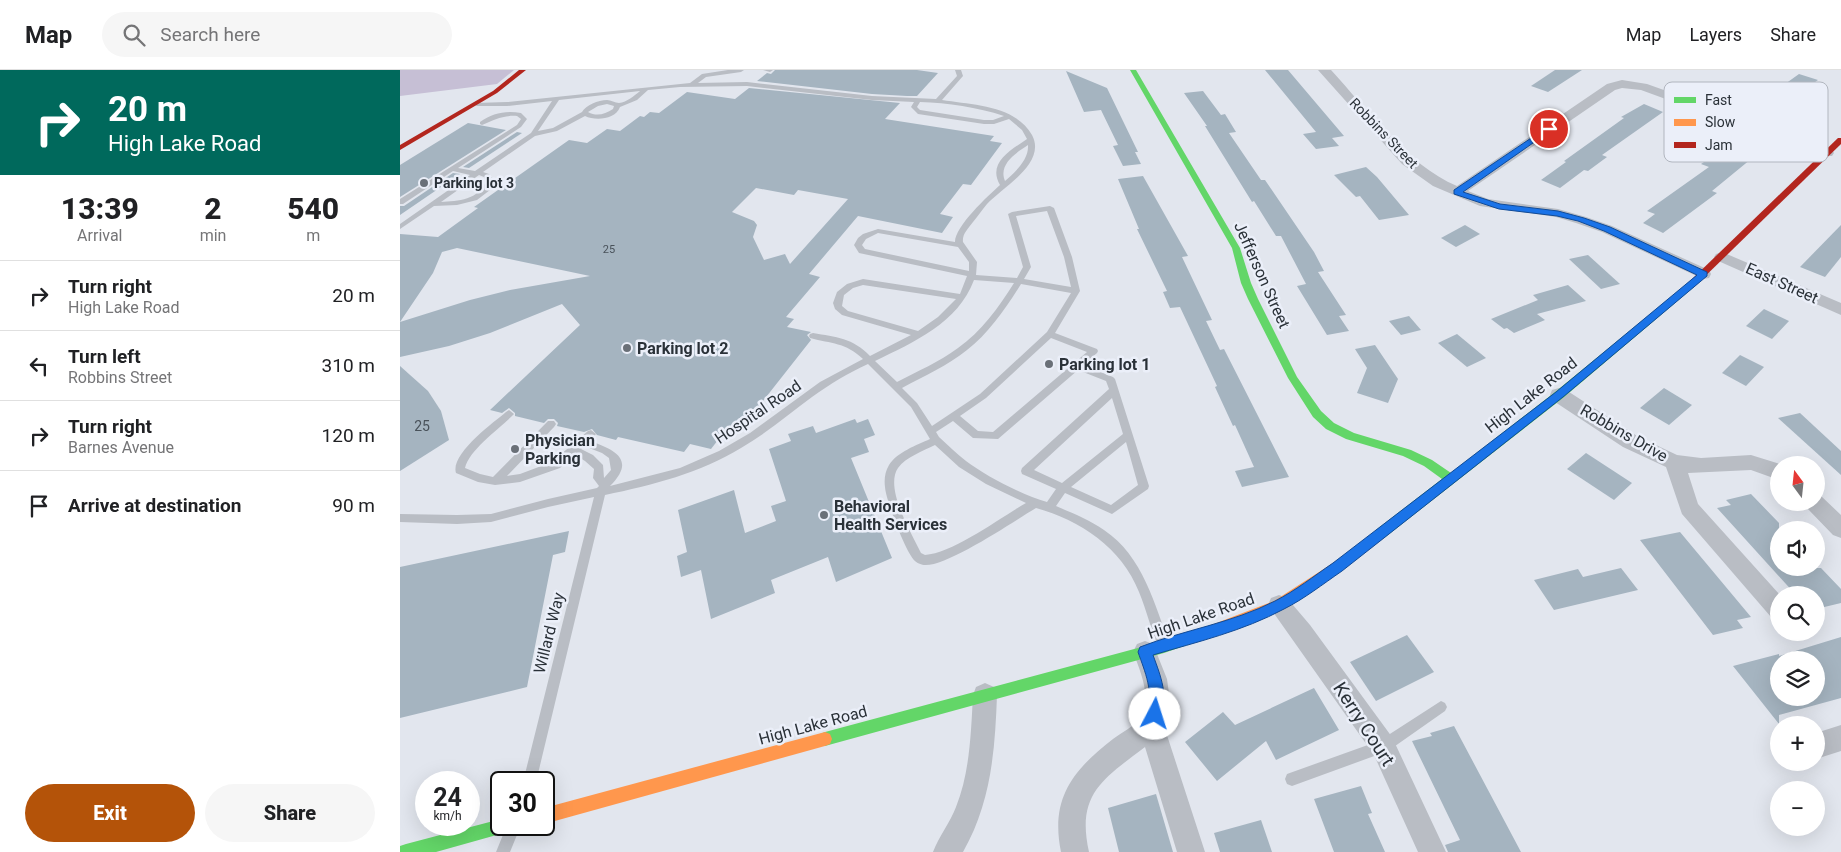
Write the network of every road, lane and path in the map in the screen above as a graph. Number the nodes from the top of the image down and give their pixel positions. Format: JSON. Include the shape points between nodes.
{"nodes":[{"id":1,"x":523,"y":70,"type":"edge"},
{"id":2,"x":740,"y":70,"type":"edge"},
{"id":3,"x":766,"y":70,"type":"edge"},
{"id":4,"x":770,"y":70,"type":"edge"},
{"id":5,"x":958,"y":70,"type":"edge"},
{"id":6,"x":1133,"y":70,"type":"edge"},
{"id":7,"x":1324,"y":70,"type":"edge"},
{"id":8,"x":691,"y":85,"type":"junction"},
{"id":9,"x":646,"y":88,"type":"junction"},
{"id":10,"x":1664,"y":93,"type":"edge"},
{"id":11,"x":557,"y":98,"type":"junction"},
{"id":12,"x":918,"y":100,"type":"junction"},
{"id":13,"x":938,"y":101,"type":"junction"},
{"id":14,"x":477,"y":104,"type":"junction"},
{"id":15,"x":618,"y":106,"type":"junction"},
{"id":16,"x":585,"y":113,"type":"junction"},
{"id":17,"x":1010,"y":116,"type":"junction"},
{"id":18,"x":482,"y":123,"type":"dead end"},
{"id":19,"x":533,"y":134,"type":"junction"},
{"id":20,"x":1031,"y":140,"type":"junction"},
{"id":21,"x":400,"y":148,"type":"edge"},
{"id":22,"x":462,"y":162,"type":"junction"},
{"id":23,"x":1820,"y":162,"type":"edge"},
{"id":24,"x":486,"y":166,"type":"junction"},
{"id":25,"x":451,"y":169,"type":"junction"},
{"id":26,"x":476,"y":173,"type":"junction"},
{"id":27,"x":1004,"y":186,"type":"junction"},
{"id":28,"x":1457,"y":192,"type":"junction"},
{"id":29,"x":400,"y":202,"type":"edge"},
{"id":30,"x":432,"y":204,"type":"junction"},
{"id":31,"x":400,"y":228,"type":"edge"},
{"id":32,"x":959,"y":245,"type":"junction"},
{"id":33,"x":1722,"y":257,"type":"junction"},
{"id":34,"x":1704,"y":274,"type":"junction"},
{"id":35,"x":971,"y":276,"type":"junction"},
{"id":36,"x":1020,"y":281,"type":"junction"},
{"id":37,"x":1076,"y":291,"type":"junction"},
{"id":38,"x":962,"y":297,"type":"junction"},
{"id":39,"x":1841,"y":309,"type":"edge"},
{"id":40,"x":920,"y":334,"type":"junction"},
{"id":41,"x":1050,"y":334,"type":"junction"},
{"id":42,"x":814,"y":336,"type":"dead end"},
{"id":43,"x":869,"y":359,"type":"junction"},
{"id":44,"x":1076,"y":366,"type":"junction"},
{"id":45,"x":896,"y":387,"type":"junction"},
{"id":46,"x":1114,"y":390,"type":"junction"},
{"id":47,"x":1559,"y":395,"type":"junction"},
{"id":48,"x":509,"y":414,"type":"dead end"},
{"id":49,"x":953,"y":416,"type":"junction"},
{"id":50,"x":551,"y":424,"type":"dead end"},
{"id":51,"x":591,"y":434,"type":"dead end"},
{"id":52,"x":934,"y":435,"type":"junction"},
{"id":53,"x":1128,"y":435,"type":"junction"},
{"id":54,"x":583,"y":442,"type":"junction"},
{"id":55,"x":574,"y":450,"type":"junction"},
{"id":56,"x":1675,"y":462,"type":"junction"},
{"id":57,"x":1770,"y":468,"type":"edge"},
{"id":58,"x":1451,"y":479,"type":"junction"},
{"id":59,"x":495,"y":481,"type":"junction"},
{"id":60,"x":602,"y":488,"type":"junction"},
{"id":61,"x":1064,"y":488,"type":"junction"},
{"id":62,"x":1035,"y":503,"type":"junction"},
{"id":63,"x":1049,"y":507,"type":"junction"},
{"id":64,"x":1823,"y":511,"type":"edge"},
{"id":65,"x":400,"y":518,"type":"edge"},
{"id":66,"x":1841,"y":529,"type":"edge"},
{"id":67,"x":1770,"y":600,"type":"edge"},
{"id":68,"x":1280,"y":605,"type":"junction"},
{"id":69,"x":1155,"y":649,"type":"junction"},
{"id":70,"x":984,"y":695,"type":"junction"},
{"id":71,"x":1441,"y":707,"type":"dead end"},
{"id":72,"x":1151,"y":726,"type":"junction"},
{"id":73,"x":1841,"y":738,"type":"edge"},
{"id":74,"x":1825,"y":743,"type":"edge"},
{"id":75,"x":1383,"y":746,"type":"junction"},
{"id":76,"x":532,"y":771,"type":"edge"},
{"id":77,"x":1292,"y":779,"type":"dead end"},
{"id":78,"x":555,"y":813,"type":"edge"},
{"id":79,"x":490,"y":830,"type":"edge"},
{"id":80,"x":510,"y":836,"type":"edge"},
{"id":81,"x":406,"y":852,"type":"edge"},
{"id":82,"x":503,"y":852,"type":"edge"},
{"id":83,"x":947,"y":852,"type":"edge"},
{"id":84,"x":1075,"y":852,"type":"edge"},
{"id":85,"x":1191,"y":852,"type":"edge"},
{"id":86,"x":1432,"y":852,"type":"edge"}],
"edges":[{"from":1,"to":14,"type":"street"},
{"from":2,"to":8,"type":"lane","via":[[704,75]]},
{"from":3,"to":4,"type":"lane"},
{"from":5,"to":13,"type":"lane","via":[[960,76]]},
{"from":6,"to":58,"type":"street","name":"Jefferson Street","via":[[1236,248],[1253,299],[1293,378],[1317,414],[1330,426],[1350,436],[1407,453]]},
{"from":7,"to":28,"type":"street","name":"Robbins Street","via":[[1407,161],[1426,176]]},
{"from":8,"to":9,"type":"lane"},
{"from":8,"to":12,"type":"lane","via":[[747,84]]},
{"from":9,"to":11,"type":"lane"},
{"from":9,"to":15,"type":"lane","via":[[635,99]]},
{"from":10,"to":28,"type":"street","via":[[1617,84]]},
{"from":11,"to":14,"type":"lane"},
{"from":11,"to":19,"type":"lane"},
{"from":12,"to":13,"type":"lane"},
{"from":12,"to":17,"type":"lane","via":[[914,107],[918,112],[984,122]]},
{"from":13,"to":17,"type":"lane"},
{"from":14,"to":21,"type":"street"},
{"from":15,"to":16,"type":"lane","via":[[603,116],[593,117]]},
{"from":15,"to":16,"type":"lane","via":[[612,102],[600,103]]},
{"from":16,"to":19,"type":"lane","via":[[555,130]]},
{"from":17,"to":20,"type":"lane","via":[[1025,128]]},
{"from":18,"to":22,"type":"lane","via":[[508,114],[519,114],[524,119],[519,126]]},
{"from":19,"to":24,"type":"lane"},
{"from":20,"to":27,"type":"lane","via":[[1032,151],[1026,164]]},
{"from":20,"to":27,"type":"lane","via":[[1003,162],[999,177]]},
{"from":22,"to":24,"type":"lane"},
{"from":22,"to":25,"type":"lane"},
{"from":23,"to":33,"type":"street","name":"High Lake Road"},
{"from":24,"to":26,"type":"lane"},
{"from":25,"to":26,"type":"lane"},
{"from":25,"to":29,"type":"lane"},
{"from":26,"to":30,"type":"lane"},
{"from":26,"to":30,"type":"lane","via":[[486,175],[490,181],[479,194],[459,202]]},
{"from":27,"to":32,"type":"lane","via":[[974,215],[960,234]]},
{"from":28,"to":34,"type":"street","name":"Robbins Street","via":[[1499,206],[1558,213],[1581,220]]},
{"from":30,"to":31,"type":"lane"},
{"from":32,"to":35,"type":"lane","via":[[973,263]]},
{"from":32,"to":35,"type":"lane","via":[[878,231],[861,238],[858,245],[862,251]]},
{"from":33,"to":34,"type":"street","name":"High Lake Road"},
{"from":33,"to":39,"type":"street","name":"East Street"},
{"from":34,"to":47,"type":"street","name":"High Lake Road"},
{"from":35,"to":36,"type":"lane"},
{"from":35,"to":38,"type":"lane","name":"Hospital Road"},
{"from":36,"to":37,"type":"lane"},
{"from":36,"to":37,"type":"lane","via":[[1027,267],[1012,214],[1050,208],[1068,257]]},
{"from":36,"to":45,"type":"lane","via":[[992,319],[964,348]]},
{"from":37,"to":41,"type":"lane"},
{"from":38,"to":40,"type":"lane","name":"Hospital Road","via":[[940,321]]},
{"from":38,"to":40,"type":"lane","via":[[870,282],[850,286],[838,298],[838,307],[845,313]]},
{"from":40,"to":43,"type":"lane","name":"Hospital Road"},
{"from":41,"to":44,"type":"lane","via":[[1094,351]]},
{"from":41,"to":49,"type":"lane","via":[[983,396]]},
{"from":42,"to":43,"type":"lane","via":[[844,342]]},
{"from":43,"to":45,"type":"lane"},
{"from":43,"to":60,"type":"lane","name":"Hospital Road","via":[[796,403],[724,454],[673,474]]},
{"from":44,"to":46,"type":"lane","via":[[1110,379]]},
{"from":44,"to":49,"type":"lane","via":[[995,436],[976,435]]},
{"from":45,"to":52,"type":"lane","via":[[914,405]]},
{"from":46,"to":53,"type":"lane"},
{"from":46,"to":61,"type":"lane","via":[[1026,471]]},
{"from":47,"to":56,"type":"street","name":"Robbins Drive","via":[[1630,440]]},
{"from":47,"to":58,"type":"street","name":"High Lake Road"},
{"from":48,"to":59,"type":"lane","via":[[466,454],[460,464],[460,470]]},
{"from":49,"to":52,"type":"lane"},
{"from":50,"to":59,"type":"lane"},
{"from":51,"to":54,"type":"lane"},
{"from":52,"to":62,"type":"lane","via":[[963,464]]},
{"from":52,"to":62,"type":"lane","via":[[903,458],[889,474],[891,498],[917,556],[922,560],[947,554]]},
{"from":53,"to":61,"type":"lane"},
{"from":53,"to":61,"type":"lane","via":[[1144,486],[1112,510]]},
{"from":54,"to":55,"type":"lane"},
{"from":54,"to":60,"type":"lane","via":[[614,456],[618,467],[615,476]]},
{"from":55,"to":59,"type":"lane","via":[[556,465],[520,478]]},
{"from":55,"to":60,"type":"lane","via":[[599,468]]},
{"from":56,"to":57,"type":"street","name":"Robbins Drive","via":[[1693,465],[1745,460]]},
{"from":56,"to":67,"type":"street","via":[[1689,508]]},
{"from":58,"to":68,"type":"street","name":"High Lake Road","via":[[1337,567]]},
{"from":60,"to":65,"type":"lane","name":"Hospital Road","via":[[489,518]]},
{"from":60,"to":76,"type":"lane","name":"Willard Way"},
{"from":61,"to":63,"type":"lane"},
{"from":62,"to":63,"type":"lane"},
{"from":63,"to":69,"type":"lane","via":[[1102,534],[1132,566],[1144,590]]},
{"from":64,"to":66,"type":"street"},
{"from":68,"to":69,"type":"street","name":"High Lake Road"},
{"from":68,"to":75,"type":"street","name":"Kerry Court"},
{"from":69,"to":70,"type":"street","name":"High Lake Road"},
{"from":69,"to":72,"type":"street","via":[[1158,701]]},
{"from":70,"to":78,"type":"street","name":"High Lake Road"},
{"from":70,"to":83,"type":"street","via":[[983,738],[975,788],[963,824]]},
{"from":71,"to":75,"type":"lane"},
{"from":72,"to":84,"type":"street","via":[[1080,788],[1072,810],[1071,837]]},
{"from":72,"to":85,"type":"street"},
{"from":73,"to":74,"type":"street"},
{"from":75,"to":77,"type":"lane"},
{"from":75,"to":86,"type":"street","name":"Kerry Court"},
{"from":79,"to":81,"type":"street"},
{"from":80,"to":82,"type":"lane"}]}
